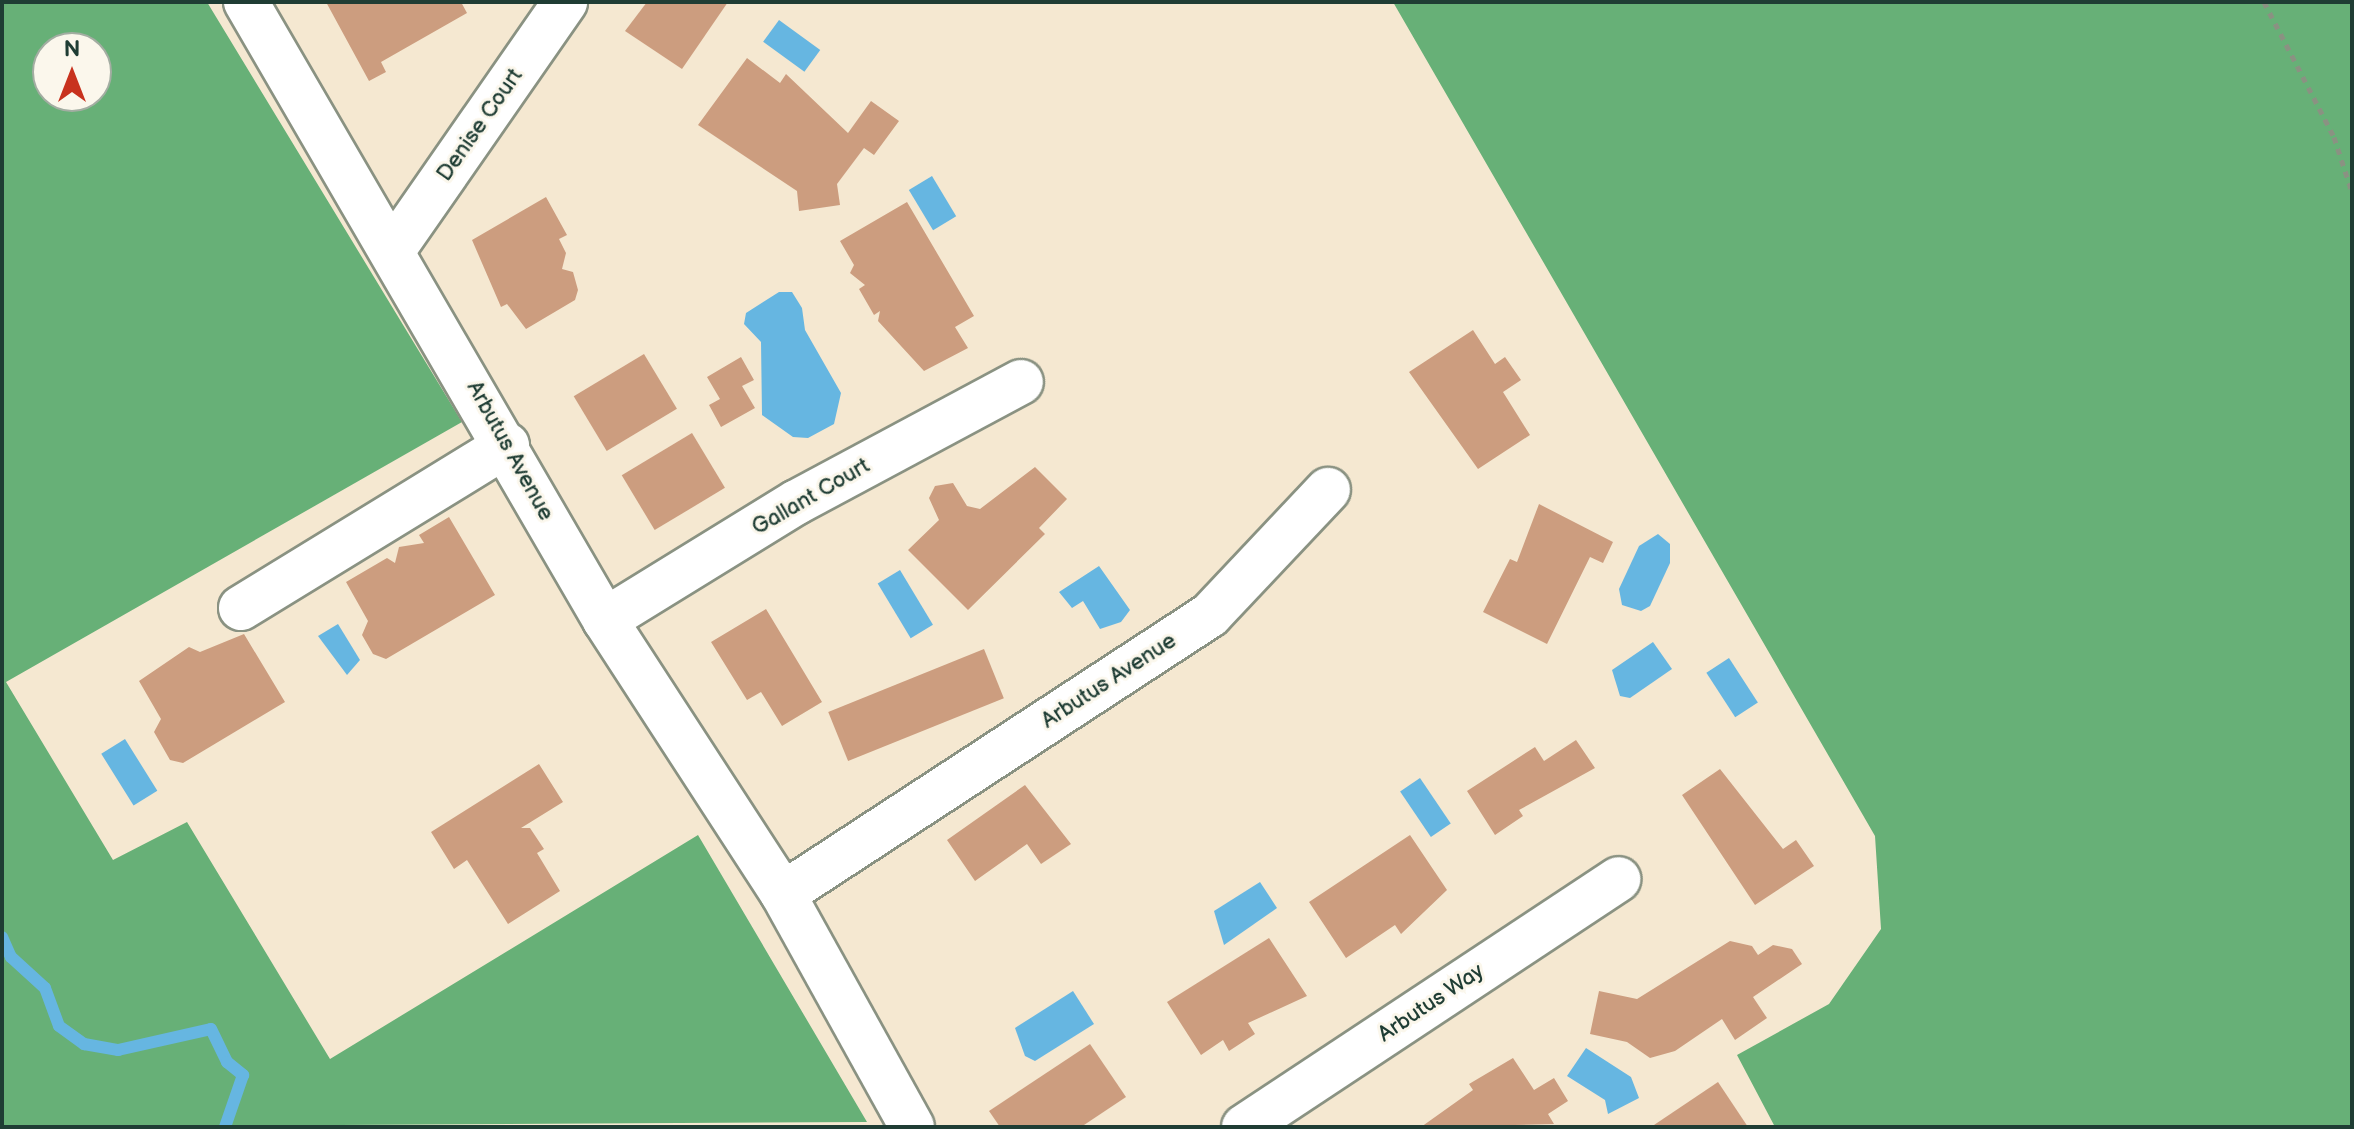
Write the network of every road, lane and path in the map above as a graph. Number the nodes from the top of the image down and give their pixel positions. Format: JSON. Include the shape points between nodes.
{"nodes":[{"id":1,"x":246,"y":2,"type":"edge"},
{"id":2,"x":565,"y":2,"type":"edge"},
{"id":3,"x":2264,"y":2,"type":"edge"},
{"id":4,"x":2352,"y":192,"type":"edge"},
{"id":5,"x":395,"y":247,"type":"junction"},
{"id":6,"x":1021,"y":382,"type":"dead end"},
{"id":7,"x":507,"y":445,"type":"junction"},
{"id":8,"x":1328,"y":490,"type":"dead end"},
{"id":9,"x":241,"y":608,"type":"dead end"},
{"id":10,"x":605,"y":620,"type":"junction"},
{"id":11,"x":1618,"y":879,"type":"dead end"},
{"id":12,"x":783,"y":894,"type":"junction"},
{"id":13,"x":912,"y":1127,"type":"edge"},
{"id":14,"x":1244,"y":1127,"type":"edge"}],
"edges":[{"from":1,"to":5,"type":"street","name":"Arbutus Avenue"},
{"from":2,"to":5,"type":"street","name":"Denise Court"},
{"from":3,"to":4,"type":"path","via":[[2334,137]]},
{"from":5,"to":7,"type":"street","name":"Arbutus Avenue"},
{"from":6,"to":10,"type":"street","name":"Gallant Court","via":[[797,502]]},
{"from":7,"to":9,"type":"street"},
{"from":7,"to":10,"type":"street","name":"Arbutus Avenue"},
{"from":8,"to":12,"type":"street","name":"Arbutus Avenue","via":[[1210,615]]},
{"from":10,"to":12,"type":"street","name":"Arbutus Avenue"},
{"from":11,"to":14,"type":"street","name":"Arbutus Way"},
{"from":12,"to":13,"type":"street","name":"Arbutus Avenue"}]}
